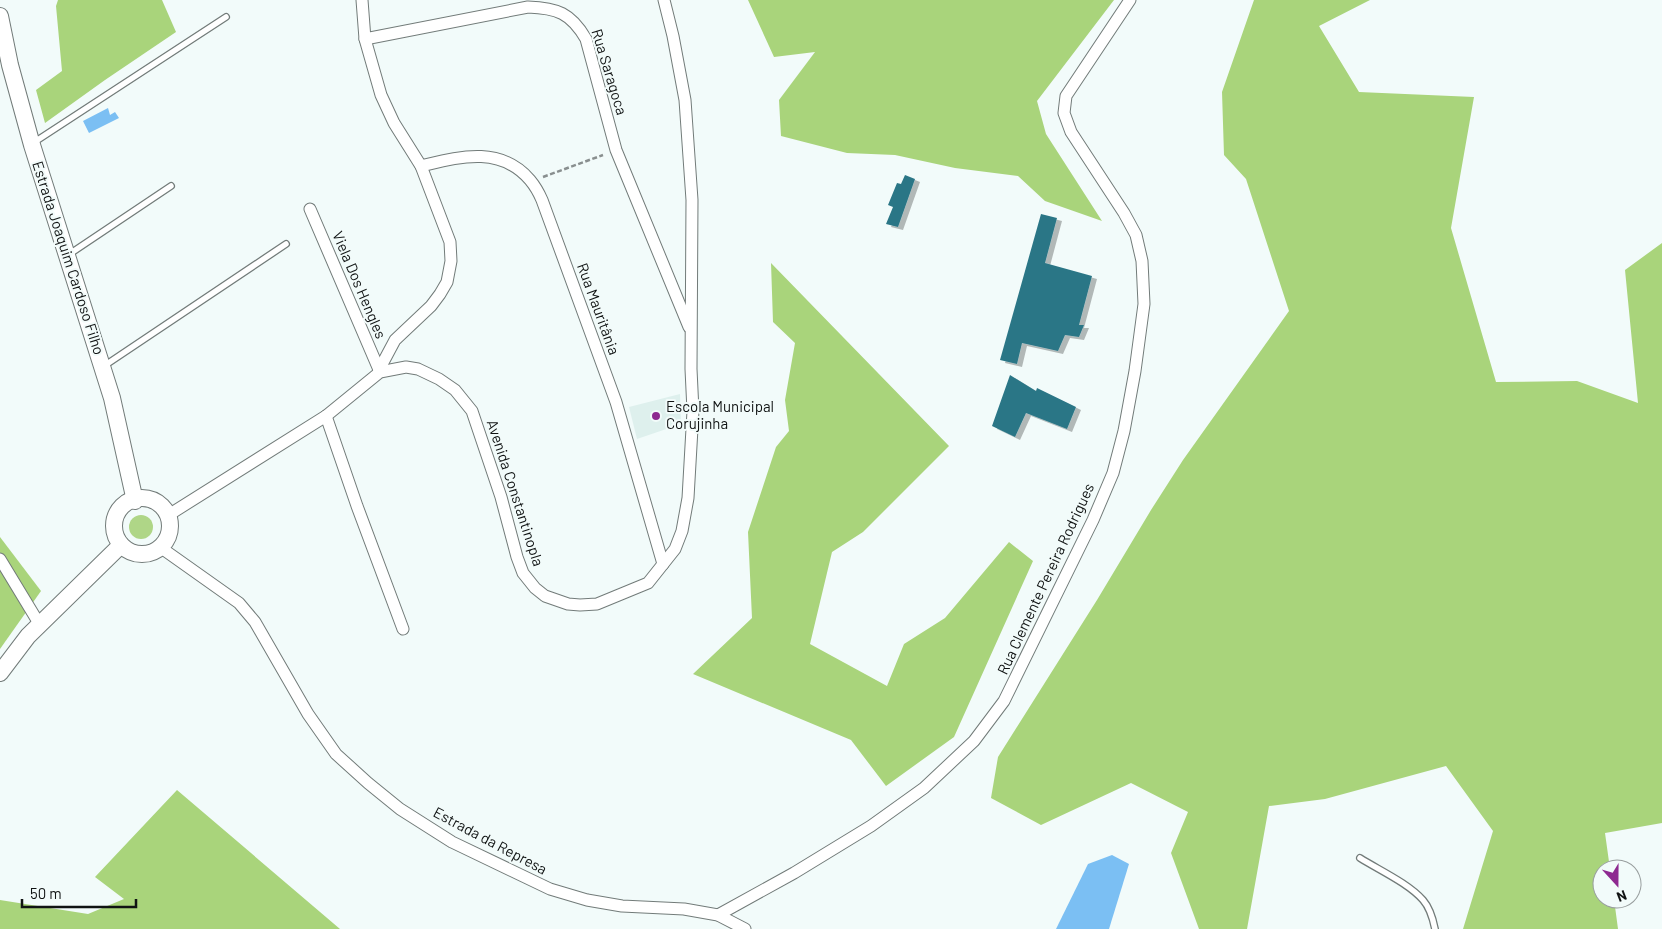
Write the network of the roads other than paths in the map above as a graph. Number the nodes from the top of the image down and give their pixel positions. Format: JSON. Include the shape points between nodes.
{"nodes":[{"id":1,"x":362,"y":0,"type":"edge"},
{"id":2,"x":664,"y":0,"type":"edge"},
{"id":3,"x":1130,"y":0,"type":"edge"},
{"id":4,"x":0,"y":16,"type":"edge"},
{"id":5,"x":226,"y":16,"type":"dead end"},
{"id":6,"x":365,"y":39,"type":"junction"},
{"id":7,"x":32,"y":145,"type":"junction"},
{"id":8,"x":421,"y":166,"type":"junction"},
{"id":9,"x":171,"y":186,"type":"dead end"},
{"id":10,"x":310,"y":209,"type":"dead end"},
{"id":11,"x":286,"y":244,"type":"dead end"},
{"id":12,"x":67,"y":256,"type":"junction"},
{"id":13,"x":692,"y":333,"type":"junction"},
{"id":14,"x":102,"y":367,"type":"junction"},
{"id":15,"x":379,"y":371,"type":"junction"},
{"id":16,"x":326,"y":416,"type":"junction"},
{"id":17,"x":135,"y":501,"type":"junction"},
{"id":18,"x":168,"y":516,"type":"junction"},
{"id":19,"x":121,"y":545,"type":"junction"},
{"id":20,"x":160,"y":547,"type":"junction"},
{"id":21,"x":0,"y":559,"type":"edge"},
{"id":22,"x":663,"y":564,"type":"junction"},
{"id":23,"x":40,"y":625,"type":"junction"},
{"id":24,"x":403,"y":629,"type":"dead end"},
{"id":25,"x":0,"y":673,"type":"edge"},
{"id":26,"x":1360,"y":858,"type":"dead end"},
{"id":27,"x":718,"y":915,"type":"junction"},
{"id":28,"x":745,"y":929,"type":"edge"},
{"id":29,"x":1435,"y":929,"type":"edge"}],
"edges":[{"from":1,"to":6,"type":"street"},
{"from":2,"to":13,"type":"street","name":"Avenida Constantinopla","via":[[685,100],[692,200]]},
{"from":3,"to":27,"type":"street","name":"Rua Clemente Pereira Rodrigues","via":[[1066,96],[1064,113],[1071,132],[1136,235],[1142,261],[1144,304],[1136,371],[1113,473],[1094,520],[1004,701],[974,741],[924,788],[871,826]]},
{"from":4,"to":7,"type":"street","name":"Estrada Joaquim Cardoso Filho"},
{"from":5,"to":7,"type":"lane"},
{"from":6,"to":8,"type":"street","via":[[388,111]]},
{"from":6,"to":13,"type":"street","name":"Rua Saragoca","via":[[528,8],[547,8],[571,18],[586,39],[616,150]]},
{"from":7,"to":12,"type":"street","name":"Estrada Joaquim Cardoso Filho"},
{"from":8,"to":15,"type":"street","via":[[450,242],[447,282],[431,306],[395,340]]},
{"from":8,"to":22,"type":"street","name":"Rua Mauritânia","via":[[464,156],[492,158],[516,168],[532,182],[542,200],[616,402]]},
{"from":9,"to":12,"type":"lane"},
{"from":10,"to":15,"type":"street","name":"Viela Dos Hengles"},
{"from":11,"to":14,"type":"lane"},
{"from":12,"to":14,"type":"street","name":"Estrada Joaquim Cardoso Filho"},
{"from":13,"to":22,"type":"street","name":"Avenida Constantinopla","via":[[693,411],[688,498],[682,531],[675,549]]},
{"from":14,"to":17,"type":"street","name":"Estrada Joaquim Cardoso Filho"},
{"from":15,"to":16,"type":"street","name":"Avenida Constantinopla"},
{"from":15,"to":22,"type":"street","name":"Avenida Constantinopla","via":[[406,367],[418,369],[439,379],[464,400],[472,411],[523,573],[545,596],[568,604],[597,604],[648,583]]},
{"from":16,"to":18,"type":"street","name":"Avenida Constantinopla"},
{"from":16,"to":24,"type":"street"},
{"from":17,"to":18,"type":"street","via":[[142,498],[150,500],[163,508]]},
{"from":17,"to":19,"type":"street","via":[[124,504],[116,516],[114,530]]},
{"from":18,"to":20,"type":"street","via":[[169,531]]},
{"from":19,"to":20,"type":"street","via":[[126,550],[142,554]]},
{"from":19,"to":23,"type":"street"},
{"from":20,"to":27,"type":"street","name":"Estrada da Represa","via":[[239,603],[255,622],[308,714],[336,754],[400,809],[452,842],[550,889],[622,906],[684,909]]},
{"from":21,"to":23,"type":"street"},
{"from":23,"to":25,"type":"street"},
{"from":26,"to":29,"type":"lane","via":[[1424,900]]},
{"from":27,"to":28,"type":"street","name":"Estrada da Represa"}]}
